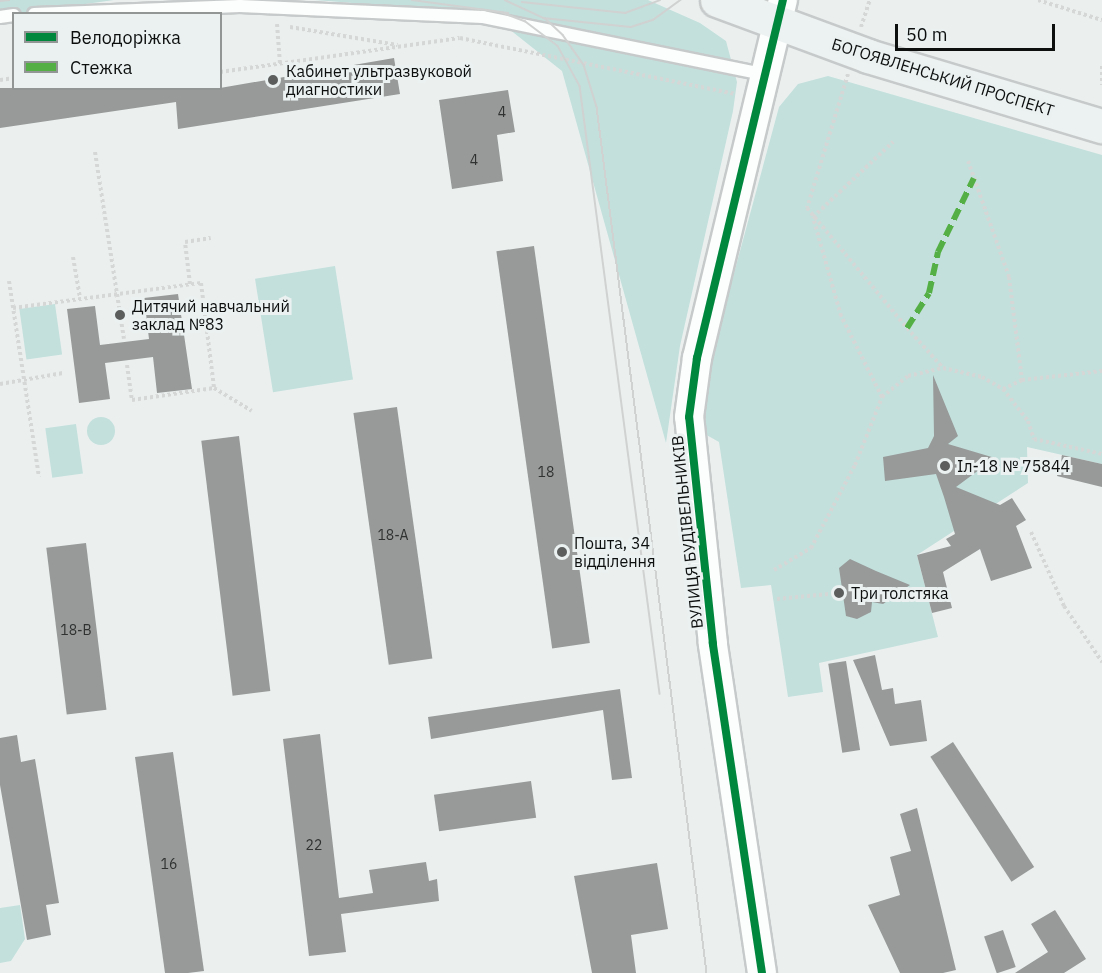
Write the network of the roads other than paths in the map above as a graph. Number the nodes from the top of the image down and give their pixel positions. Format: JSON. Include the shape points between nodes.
{"nodes":[{"id":1,"x":717,"y":0,"type":"edge"},
{"id":2,"x":780,"y":11,"type":"edge"},
{"id":3,"x":86,"y":12,"type":"edge"},
{"id":4,"x":764,"y":88,"type":"junction"},
{"id":5,"x":1102,"y":126,"type":"edge"},
{"id":6,"x":762,"y":973,"type":"edge"}],
"edges":[{"from":1,"to":2,"type":"main road","name":"БОГОЯВЛЕНСЬКИЙ ПРОСПЕКТ"},
{"from":2,"to":4,"type":"street","name":"ВУЛИЦЯ БУДІВЕЛЬНИКІВ"},
{"from":2,"to":5,"type":"main road","name":"БОГОЯВЛЕНСЬКИЙ ПРОСПЕКТ","via":[[868,56]]},
{"from":3,"to":4,"type":"lane","via":[[240,6],[483,17]]},
{"from":4,"to":6,"type":"street","name":"ВУЛИЦЯ БУДІВЕЛЬНИКІВ","via":[[697,358],[689,417],[712,644]]}]}
